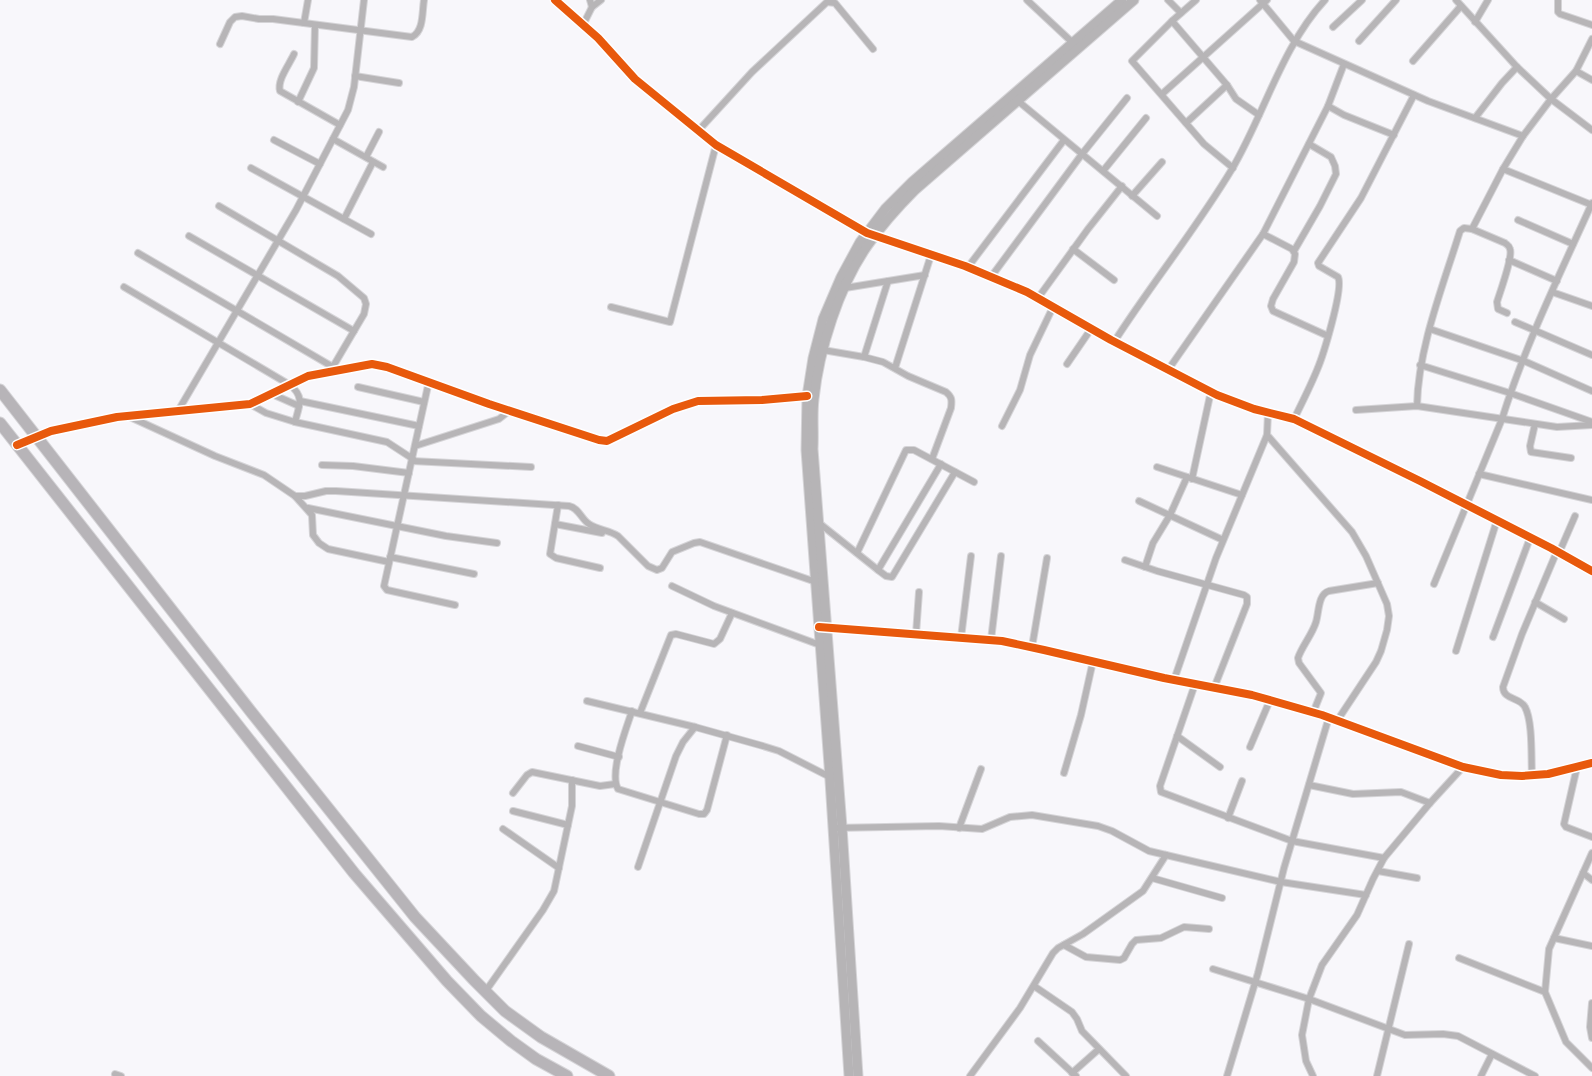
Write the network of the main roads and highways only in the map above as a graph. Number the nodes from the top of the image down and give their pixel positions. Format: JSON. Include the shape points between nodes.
{"nodes":[{"id":1,"x":1122,"y":0,"type":"edge"},
{"id":2,"x":1134,"y":0,"type":"edge"},
{"id":3,"x":871,"y":235,"type":"junction"},
{"id":4,"x":0,"y":390,"type":"edge"},
{"id":5,"x":0,"y":423,"type":"edge"},
{"id":6,"x":823,"y":627,"type":"junction"},
{"id":7,"x":837,"y":827,"type":"junction"},
{"id":8,"x":567,"y":1076,"type":"edge"},
{"id":9,"x":609,"y":1076,"type":"edge"},
{"id":10,"x":849,"y":1076,"type":"edge"},
{"id":11,"x":858,"y":1076,"type":"edge"}],
"edges":[{"from":1,"to":3,"type":"main road","via":[[912,182],[885,209]]},
{"from":2,"to":3,"type":"main road","via":[[915,190]]},
{"from":3,"to":6,"type":"main road","via":[[831,320],[822,350],[814,400]]},
{"from":3,"to":6,"type":"main road","via":[[860,242],[823,319],[807,396],[806,450],[816,582]]},
{"from":4,"to":9,"type":"highway","via":[[409,909],[505,1011],[541,1037]]},
{"from":5,"to":8,"type":"highway","via":[[354,873],[447,981],[511,1041]]},
{"from":6,"to":7,"type":"main road"},
{"from":6,"to":7,"type":"main road","via":[[820,645]]},
{"from":7,"to":10,"type":"main road"},
{"from":7,"to":11,"type":"main road"}]}
